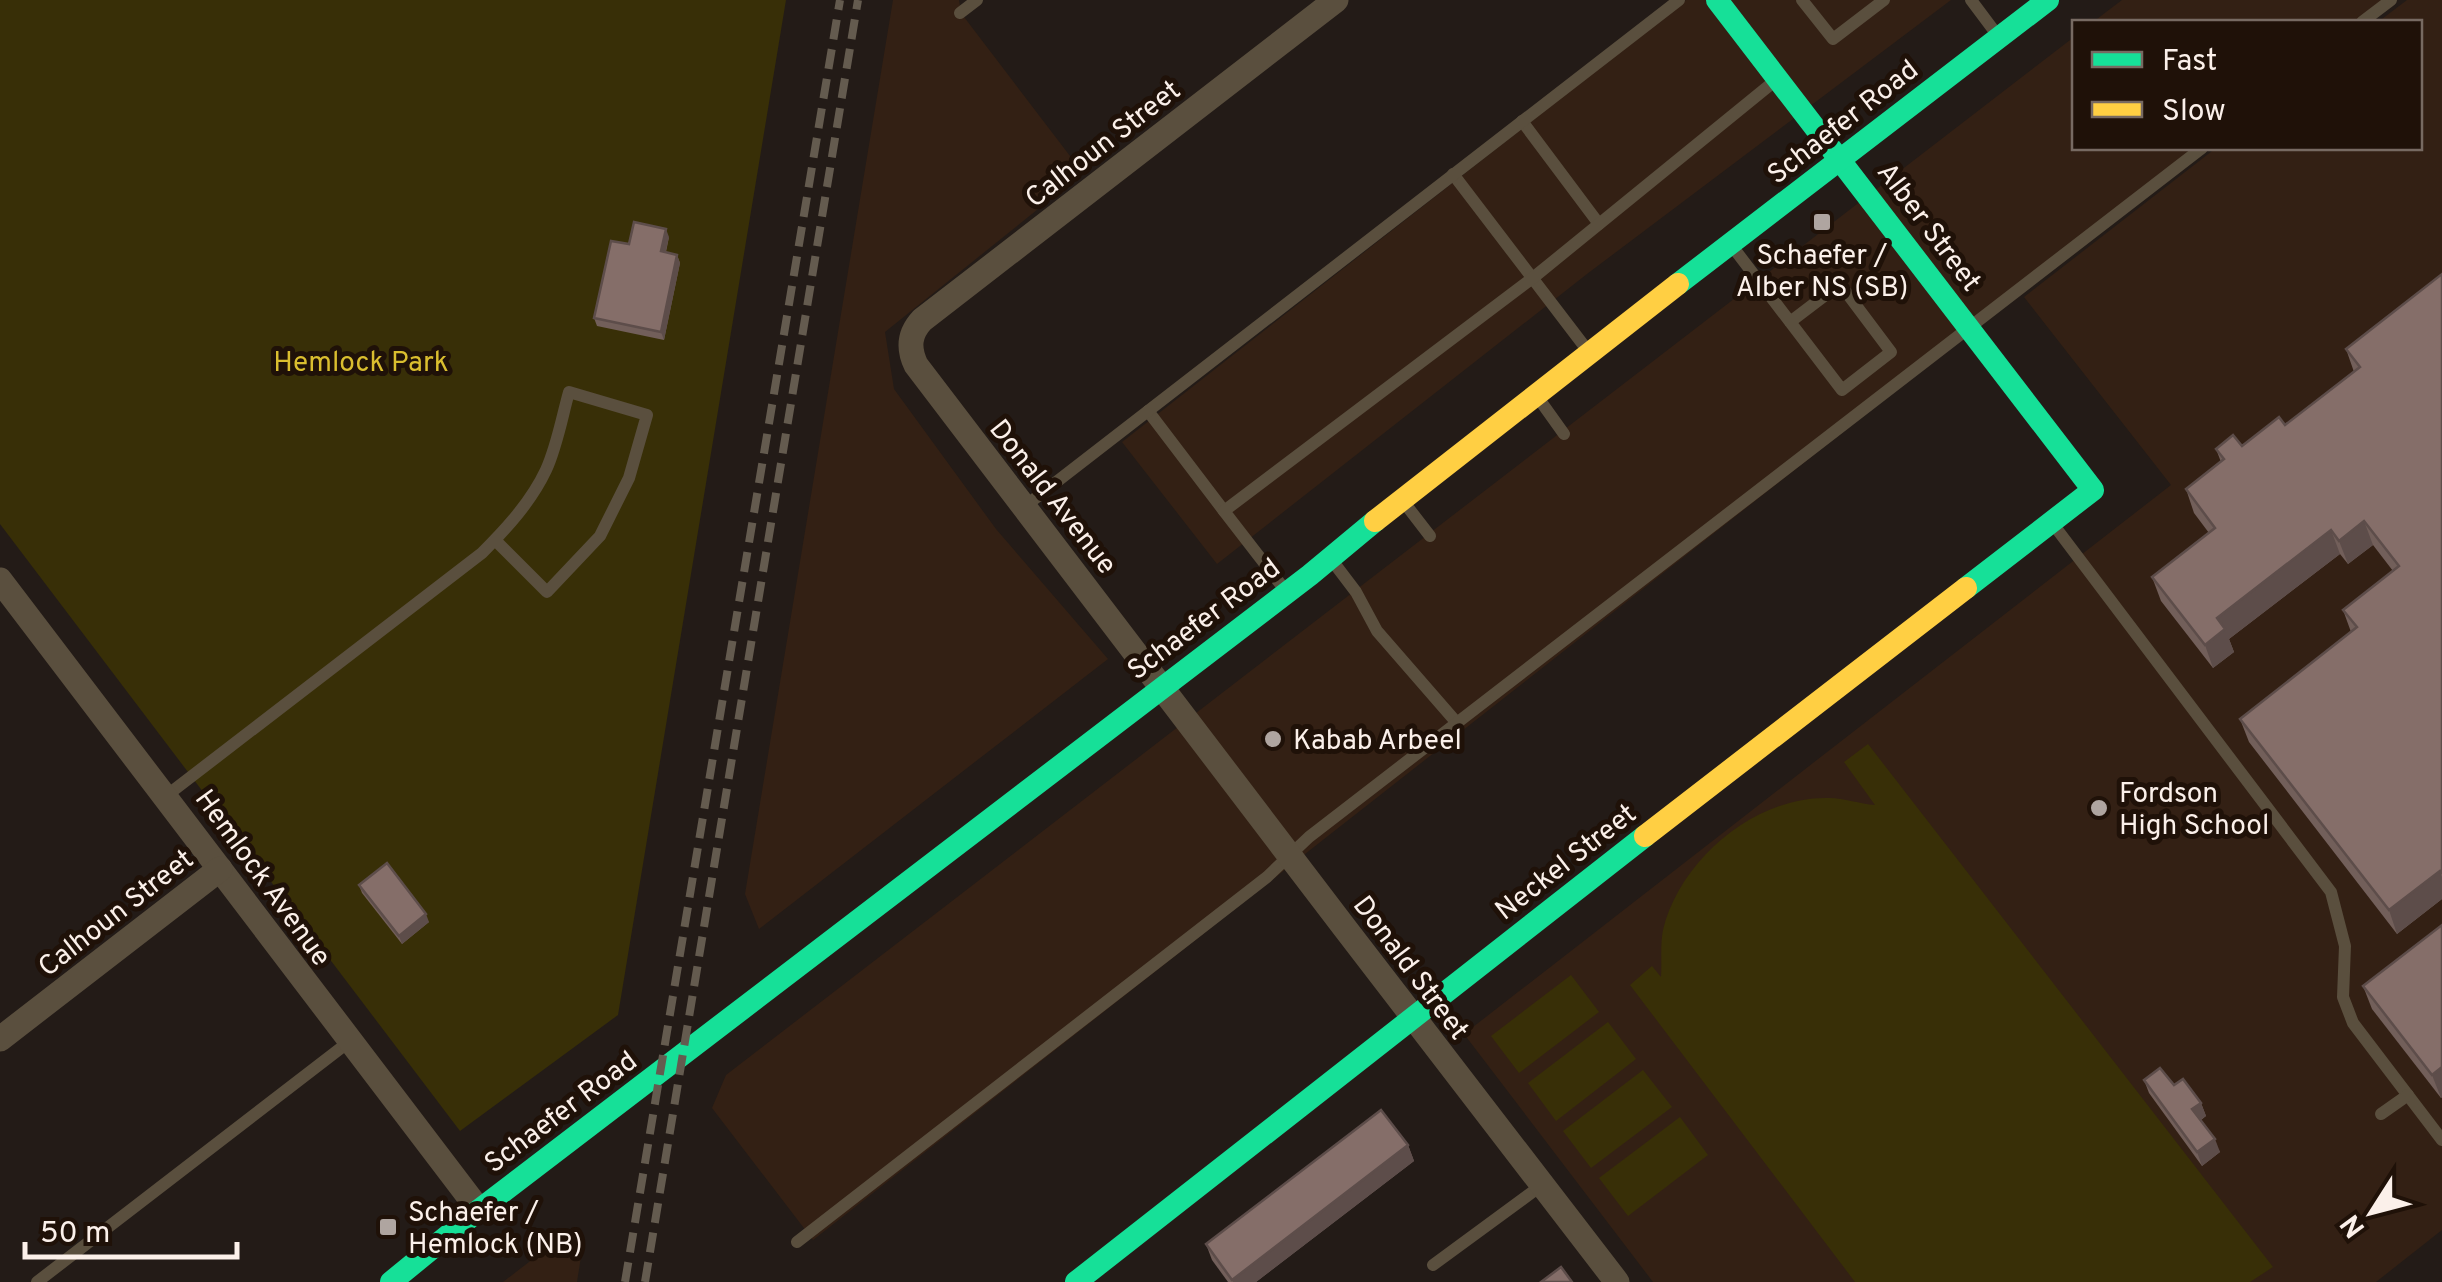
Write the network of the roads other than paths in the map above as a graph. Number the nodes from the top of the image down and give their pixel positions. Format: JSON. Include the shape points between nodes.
{"nodes":[{"id":1,"x":978,"y":0,"type":"edge"},
{"id":2,"x":1336,"y":0,"type":"edge"},
{"id":3,"x":1678,"y":0,"type":"edge"},
{"id":4,"x":1717,"y":0,"type":"edge"},
{"id":5,"x":1802,"y":0,"type":"edge"},
{"id":6,"x":1884,"y":0,"type":"edge"},
{"id":7,"x":1971,"y":0,"type":"edge"},
{"id":8,"x":2048,"y":0,"type":"edge"},
{"id":9,"x":2391,"y":0,"type":"edge"},
{"id":10,"x":960,"y":13,"type":"dead end"},
{"id":11,"x":2365,"y":20,"type":"edge"},
{"id":12,"x":1999,"y":38,"type":"junction"},
{"id":13,"x":1778,"y":78,"type":"junction"},
{"id":14,"x":1522,"y":121,"type":"junction"},
{"id":15,"x":2199,"y":150,"type":"edge"},
{"id":16,"x":1841,"y":160,"type":"junction"},
{"id":17,"x":1453,"y":174,"type":"junction"},
{"id":18,"x":1599,"y":224,"type":"junction"},
{"id":19,"x":1730,"y":244,"type":"junction"},
{"id":20,"x":1534,"y":277,"type":"junction"},
{"id":21,"x":1790,"y":322,"type":"junction"},
{"id":22,"x":1970,"y":328,"type":"junction"},
{"id":23,"x":911,"y":338,"type":"joint"},
{"id":24,"x":1590,"y":353,"type":"junction"},
{"id":25,"x":1535,"y":395,"type":"junction"},
{"id":26,"x":1148,"y":411,"type":"junction"},
{"id":27,"x":1564,"y":434,"type":"dead end"},
{"id":28,"x":2093,"y":490,"type":"joint"},
{"id":29,"x":1401,"y":498,"type":"junction"},
{"id":30,"x":1024,"y":507,"type":"junction"},
{"id":31,"x":1224,"y":511,"type":"junction"},
{"id":32,"x":2051,"y":522,"type":"junction"},
{"id":33,"x":1430,"y":536,"type":"dead end"},
{"id":34,"x":495,"y":540,"type":"junction"},
{"id":35,"x":1330,"y":558,"type":"junction"},
{"id":36,"x":0,"y":580,"type":"edge"},
{"id":37,"x":1287,"y":592,"type":"junction"},
{"id":38,"x":1163,"y":686,"type":"junction"},
{"id":39,"x":1457,"y":723,"type":"junction"},
{"id":40,"x":166,"y":796,"type":"junction"},
{"id":41,"x":1290,"y":854,"type":"junction"},
{"id":42,"x":220,"y":868,"type":"junction"},
{"id":43,"x":1413,"y":1016,"type":"junction"},
{"id":44,"x":0,"y":1040,"type":"edge"},
{"id":45,"x":350,"y":1041,"type":"junction"},
{"id":46,"x":2408,"y":1095,"type":"junction"},
{"id":47,"x":2382,"y":1114,"type":"dead end"},
{"id":48,"x":2442,"y":1140,"type":"edge"},
{"id":49,"x":1542,"y":1185,"type":"junction"},
{"id":50,"x":479,"y":1210,"type":"junction"},
{"id":51,"x":796,"y":1242,"type":"dead end"},
{"id":52,"x":1432,"y":1265,"type":"dead end"},
{"id":53,"x":37,"y":1282,"type":"edge"},
{"id":54,"x":392,"y":1282,"type":"edge"},
{"id":55,"x":1076,"y":1282,"type":"edge"},
{"id":56,"x":1617,"y":1282,"type":"edge"}],
"edges":[{"from":1,"to":10,"type":"lane"},
{"from":2,"to":23,"type":"street","name":"Calhoun Street","via":[[922,320]]},
{"from":3,"to":14,"type":"lane"},
{"from":4,"to":13,"type":"main road","name":"Alber Street"},
{"from":5,"to":6,"type":"lane","via":[[1832,39]]},
{"from":7,"to":12,"type":"lane"},
{"from":8,"to":12,"type":"main road","name":"Schaefer Road"},
{"from":9,"to":11,"type":"lane"},
{"from":12,"to":16,"type":"main road","name":"Schaefer Road"},
{"from":13,"to":16,"type":"main road","name":"Alber Street"},
{"from":13,"to":18,"type":"lane"},
{"from":14,"to":17,"type":"lane"},
{"from":14,"to":18,"type":"lane"},
{"from":15,"to":22,"type":"lane"},
{"from":16,"to":19,"type":"main road","name":"Schaefer Road"},
{"from":16,"to":22,"type":"main road","name":"Alber Street"},
{"from":17,"to":20,"type":"lane"},
{"from":17,"to":26,"type":"lane"},
{"from":18,"to":20,"type":"lane"},
{"from":19,"to":21,"type":"lane"},
{"from":19,"to":24,"type":"main road","name":"Schaefer Road"},
{"from":20,"to":24,"type":"lane"},
{"from":20,"to":31,"type":"lane"},
{"from":21,"to":21,"type":"lane","via":[[1842,390],[1891,352],[1840,284]]},
{"from":22,"to":28,"type":"main road","name":"Alber Street"},
{"from":22,"to":39,"type":"lane"},
{"from":23,"to":30,"type":"street","name":"Donald Avenue","via":[[916,365]]},
{"from":24,"to":25,"type":"main road","name":"Schaefer Road"},
{"from":25,"to":27,"type":"lane"},
{"from":25,"to":29,"type":"main road","name":"Schaefer Road"},
{"from":26,"to":30,"type":"lane"},
{"from":26,"to":31,"type":"lane"},
{"from":28,"to":32,"type":"main road","name":"Neckel Street"},
{"from":29,"to":33,"type":"lane"},
{"from":29,"to":35,"type":"main road","name":"Schaefer Road"},
{"from":30,"to":38,"type":"street","name":"Donald Avenue"},
{"from":31,"to":37,"type":"lane"},
{"from":32,"to":43,"type":"main road","name":"Neckel Street"},
{"from":32,"to":46,"type":"lane","via":[[2331,892],[2345,946],[2343,997],[2353,1022]]},
{"from":34,"to":34,"type":"lane","via":[[546,470],[569,392],[647,416],[629,478],[600,536],[547,592]]},
{"from":34,"to":40,"type":"lane"},
{"from":35,"to":37,"type":"main road","name":"Schaefer Road"},
{"from":35,"to":39,"type":"lane","via":[[1377,631]]},
{"from":36,"to":40,"type":"street","name":"Hemlock Avenue"},
{"from":37,"to":38,"type":"main road","name":"Schaefer Road"},
{"from":38,"to":41,"type":"street","name":"Donald Street"},
{"from":38,"to":50,"type":"main road","name":"Schaefer Road"},
{"from":39,"to":41,"type":"lane"},
{"from":40,"to":42,"type":"street","name":"Hemlock Avenue"},
{"from":41,"to":43,"type":"street","name":"Donald Street"},
{"from":41,"to":51,"type":"lane"},
{"from":42,"to":44,"type":"street","name":"Calhoun Street"},
{"from":42,"to":45,"type":"street","name":"Hemlock Avenue"},
{"from":43,"to":49,"type":"street","name":"Donald Street"},
{"from":43,"to":55,"type":"main road","name":"Neckel Street"},
{"from":45,"to":50,"type":"street","name":"Hemlock Avenue"},
{"from":45,"to":53,"type":"lane"},
{"from":46,"to":47,"type":"lane"},
{"from":46,"to":48,"type":"lane"},
{"from":49,"to":52,"type":"lane"},
{"from":49,"to":56,"type":"street","name":"Donald Street"},
{"from":50,"to":54,"type":"main road","name":"Schaefer Road"}]}
